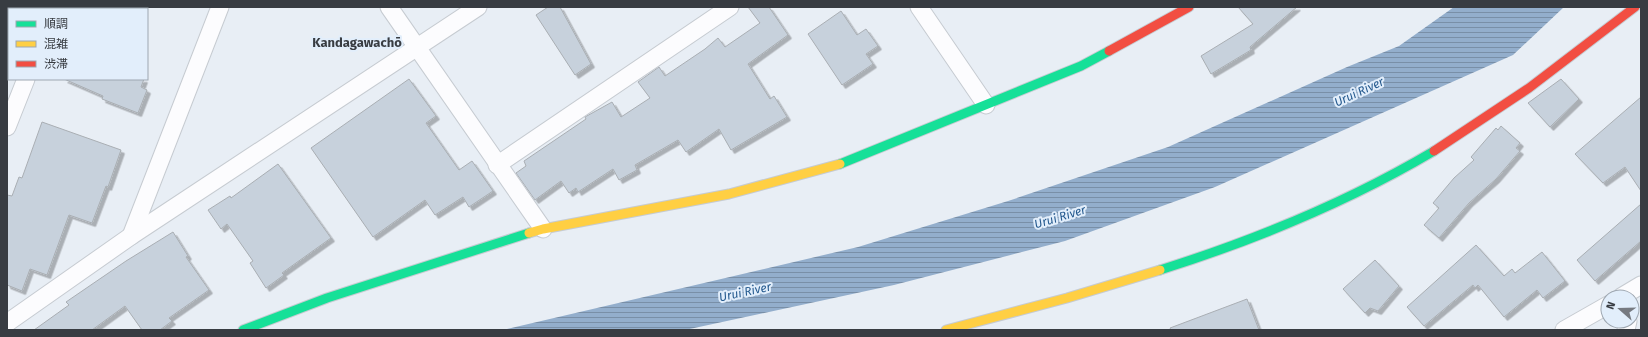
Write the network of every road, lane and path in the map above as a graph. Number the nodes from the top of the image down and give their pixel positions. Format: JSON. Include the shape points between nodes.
{"nodes":[{"id":1,"x":220,"y":7,"type":"edge"},
{"id":2,"x":389,"y":7,"type":"edge"},
{"id":3,"x":478,"y":7,"type":"edge"},
{"id":4,"x":730,"y":7,"type":"edge"},
{"id":5,"x":1188,"y":7,"type":"edge"},
{"id":6,"x":1635,"y":7,"type":"edge"},
{"id":7,"x":925,"y":9,"type":"edge"},
{"id":8,"x":418,"y":48,"type":"junction"},
{"id":9,"x":26,"y":80,"type":"edge"},
{"id":10,"x":986,"y":104,"type":"junction"},
{"id":11,"x":7,"y":127,"type":"edge"},
{"id":12,"x":497,"y":165,"type":"junction"},
{"id":13,"x":543,"y":229,"type":"junction"},
{"id":14,"x":131,"y":236,"type":"junction"},
{"id":15,"x":1600,"y":310,"type":"edge"},
{"id":16,"x":7,"y":324,"type":"edge"},
{"id":17,"x":243,"y":330,"type":"edge"},
{"id":18,"x":946,"y":330,"type":"edge"},
{"id":19,"x":1564,"y":330,"type":"edge"}],
"edges":[{"from":1,"to":14,"type":"street"},
{"from":2,"to":8,"type":"street"},
{"from":3,"to":8,"type":"street"},
{"from":4,"to":12,"type":"street"},
{"from":5,"to":10,"type":"street","via":[[1081,66]]},
{"from":6,"to":18,"type":"street","via":[[1520,94],[1418,160],[1334,204],[1238,245],[1136,278]]},
{"from":7,"to":10,"type":"street"},
{"from":8,"to":12,"type":"street"},
{"from":8,"to":14,"type":"street"},
{"from":9,"to":11,"type":"street"},
{"from":10,"to":13,"type":"street","via":[[846,162],[729,194]]},
{"from":12,"to":13,"type":"street"},
{"from":13,"to":17,"type":"street","via":[[328,298]]},
{"from":14,"to":16,"type":"street"},
{"from":15,"to":19,"type":"street"}]}
